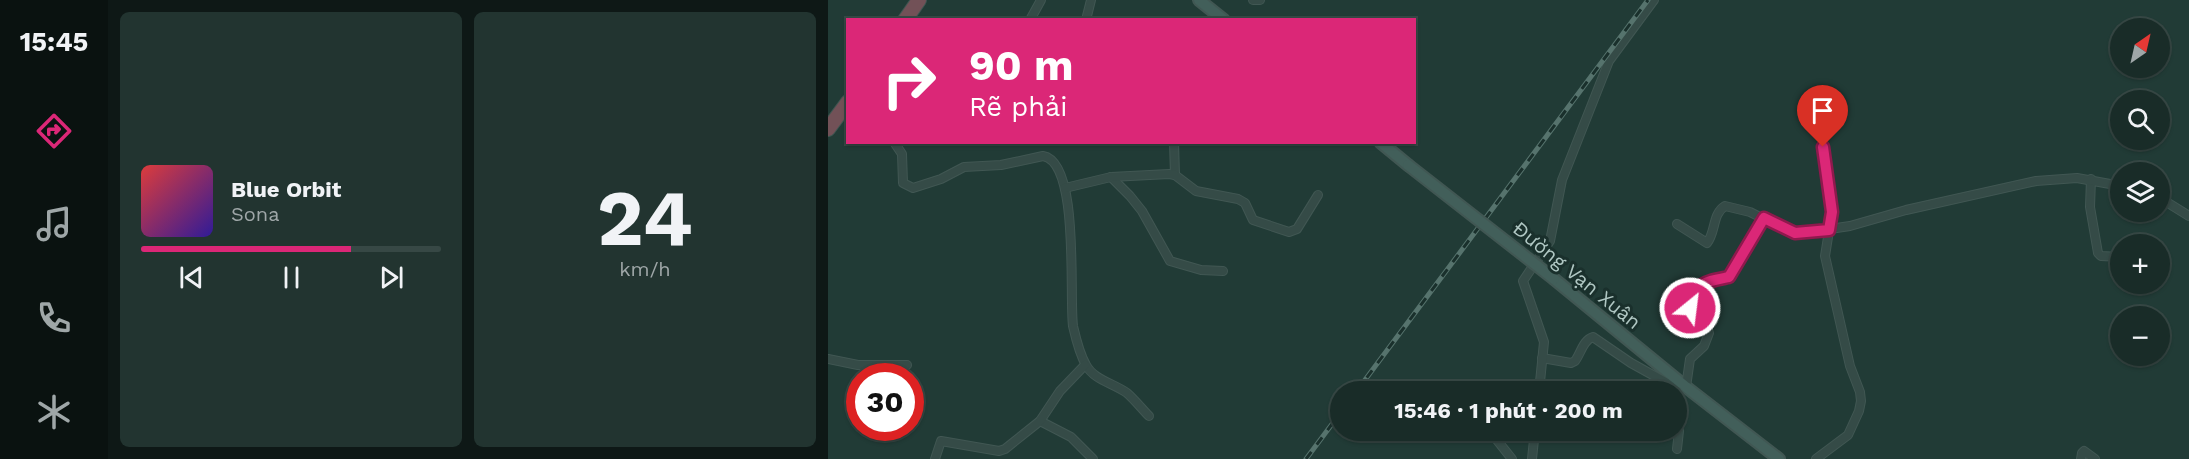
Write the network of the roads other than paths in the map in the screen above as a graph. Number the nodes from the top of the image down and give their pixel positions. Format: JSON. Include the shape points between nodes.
{"nodes":[{"id":1,"x":919,"y":0,"type":"edge"},
{"id":2,"x":1041,"y":0,"type":"edge"},
{"id":3,"x":1080,"y":0,"type":"edge"},
{"id":4,"x":1199,"y":0,"type":"edge"},
{"id":5,"x":1253,"y":0,"type":"edge"},
{"id":6,"x":1260,"y":0,"type":"edge"},
{"id":7,"x":1654,"y":0,"type":"edge"},
{"id":8,"x":1090,"y":3,"type":"edge"},
{"id":9,"x":906,"y":18,"type":"edge"},
{"id":10,"x":1031,"y":18,"type":"edge"},
{"id":11,"x":1086,"y":18,"type":"edge"},
{"id":12,"x":1222,"y":18,"type":"edge"},
{"id":13,"x":843,"y":117,"type":"edge"},
{"id":14,"x":828,"y":129,"type":"edge"},
{"id":15,"x":895,"y":144,"type":"edge"},
{"id":16,"x":1174,"y":144,"type":"edge"},
{"id":17,"x":1382,"y":144,"type":"edge"},
{"id":18,"x":1823,"y":147,"type":"dead end"},
{"id":19,"x":1175,"y":175,"type":"junction"},
{"id":20,"x":1111,"y":177,"type":"junction"},
{"id":21,"x":2091,"y":179,"type":"junction"},
{"id":22,"x":2110,"y":183,"type":"edge"},
{"id":23,"x":1065,"y":188,"type":"junction"},
{"id":24,"x":1318,"y":195,"type":"dead end"},
{"id":25,"x":2170,"y":204,"type":"edge"},
{"id":26,"x":2189,"y":216,"type":"edge"},
{"id":27,"x":1764,"y":218,"type":"junction"},
{"id":28,"x":1677,"y":224,"type":"dead end"},
{"id":29,"x":1829,"y":230,"type":"junction"},
{"id":30,"x":2110,"y":256,"type":"edge"},
{"id":31,"x":1223,"y":271,"type":"dead end"},
{"id":32,"x":1542,"y":358,"type":"junction"},
{"id":33,"x":828,"y":359,"type":"edge"},
{"id":34,"x":848,"y":363,"type":"edge"},
{"id":35,"x":1085,"y":364,"type":"junction"},
{"id":36,"x":1540,"y":381,"type":"edge"},
{"id":37,"x":1665,"y":381,"type":"edge"},
{"id":38,"x":1669,"y":381,"type":"edge"},
{"id":39,"x":1679,"y":381,"type":"edge"},
{"id":40,"x":1687,"y":395,"type":"edge"},
{"id":41,"x":1149,"y":416,"type":"dead end"},
{"id":42,"x":1040,"y":421,"type":"junction"},
{"id":43,"x":1498,"y":441,"type":"edge"},
{"id":44,"x":1534,"y":441,"type":"edge"},
{"id":45,"x":1678,"y":441,"type":"edge"},
{"id":46,"x":1677,"y":449,"type":"dead end"},
{"id":47,"x":935,"y":459,"type":"edge"},
{"id":48,"x":1094,"y":459,"type":"edge"},
{"id":49,"x":1512,"y":459,"type":"edge"},
{"id":50,"x":1532,"y":459,"type":"edge"},
{"id":51,"x":1779,"y":459,"type":"edge"},
{"id":52,"x":1816,"y":459,"type":"edge"},
{"id":53,"x":2081,"y":459,"type":"edge"},
{"id":54,"x":2095,"y":459,"type":"edge"}],
"edges":[{"from":1,"to":9,"type":"highway"},
{"from":2,"to":10,"type":"street"},
{"from":3,"to":8,"type":"street"},
{"from":4,"to":12,"type":"main road"},
{"from":5,"to":6,"type":"street"},
{"from":7,"to":32,"type":"street","via":[[1609,61],[1562,180],[1550,241],[1523,281],[1542,333]]},
{"from":8,"to":11,"type":"street"},
{"from":13,"to":14,"type":"highway"},
{"from":15,"to":23,"type":"street","via":[[902,154],[903,183],[913,188],[964,167],[1001,165],[1043,156],[1055,161]]},
{"from":16,"to":19,"type":"street"},
{"from":17,"to":38,"type":"main road","name":"Đường Vạn Xuân","bridge":true,"via":[[1554,279]]},
{"from":18,"to":29,"type":"street","via":[[1832,212]]},
{"from":19,"to":20,"type":"street"},
{"from":19,"to":24,"type":"street","via":[[1196,191],[1238,199],[1245,203],[1254,220],[1289,232],[1297,229]]},
{"from":20,"to":23,"type":"street"},
{"from":20,"to":31,"type":"street","via":[[1142,211],[1170,261],[1201,270]]},
{"from":21,"to":22,"type":"street"},
{"from":21,"to":29,"type":"street","via":[[2036,181]]},
{"from":21,"to":30,"type":"street","via":[[2090,207],[2098,253]]},
{"from":23,"to":35,"type":"street","via":[[1070,216],[1073,324]]},
{"from":25,"to":26,"type":"street"},
{"from":27,"to":28,"type":"street","via":[[1721,207],[1707,243]]},
{"from":27,"to":29,"type":"street","via":[[1795,233]]},
{"from":27,"to":39,"type":"street","via":[[1729,277],[1711,280],[1695,290],[1691,314],[1706,325],[1709,333]]},
{"from":29,"to":52,"type":"street","via":[[1825,256],[1861,401],[1848,435]]},
{"from":32,"to":36,"type":"street"},
{"from":32,"to":37,"type":"street","via":[[1571,363],[1593,337]]},
{"from":33,"to":34,"type":"street"},
{"from":35,"to":41,"type":"street","via":[[1091,373],[1128,394]]},
{"from":35,"to":42,"type":"street"},
{"from":40,"to":51,"type":"main road","name":"Đường Vạn Xuân"},
{"from":42,"to":47,"type":"street","via":[[1010,447],[999,451],[941,441]]},
{"from":42,"to":48,"type":"street","via":[[1071,437]]},
{"from":43,"to":49,"type":"street"},
{"from":44,"to":50,"type":"street"},
{"from":45,"to":46,"type":"street"},
{"from":53,"to":54,"type":"street","via":[[2084,451]]}]}
